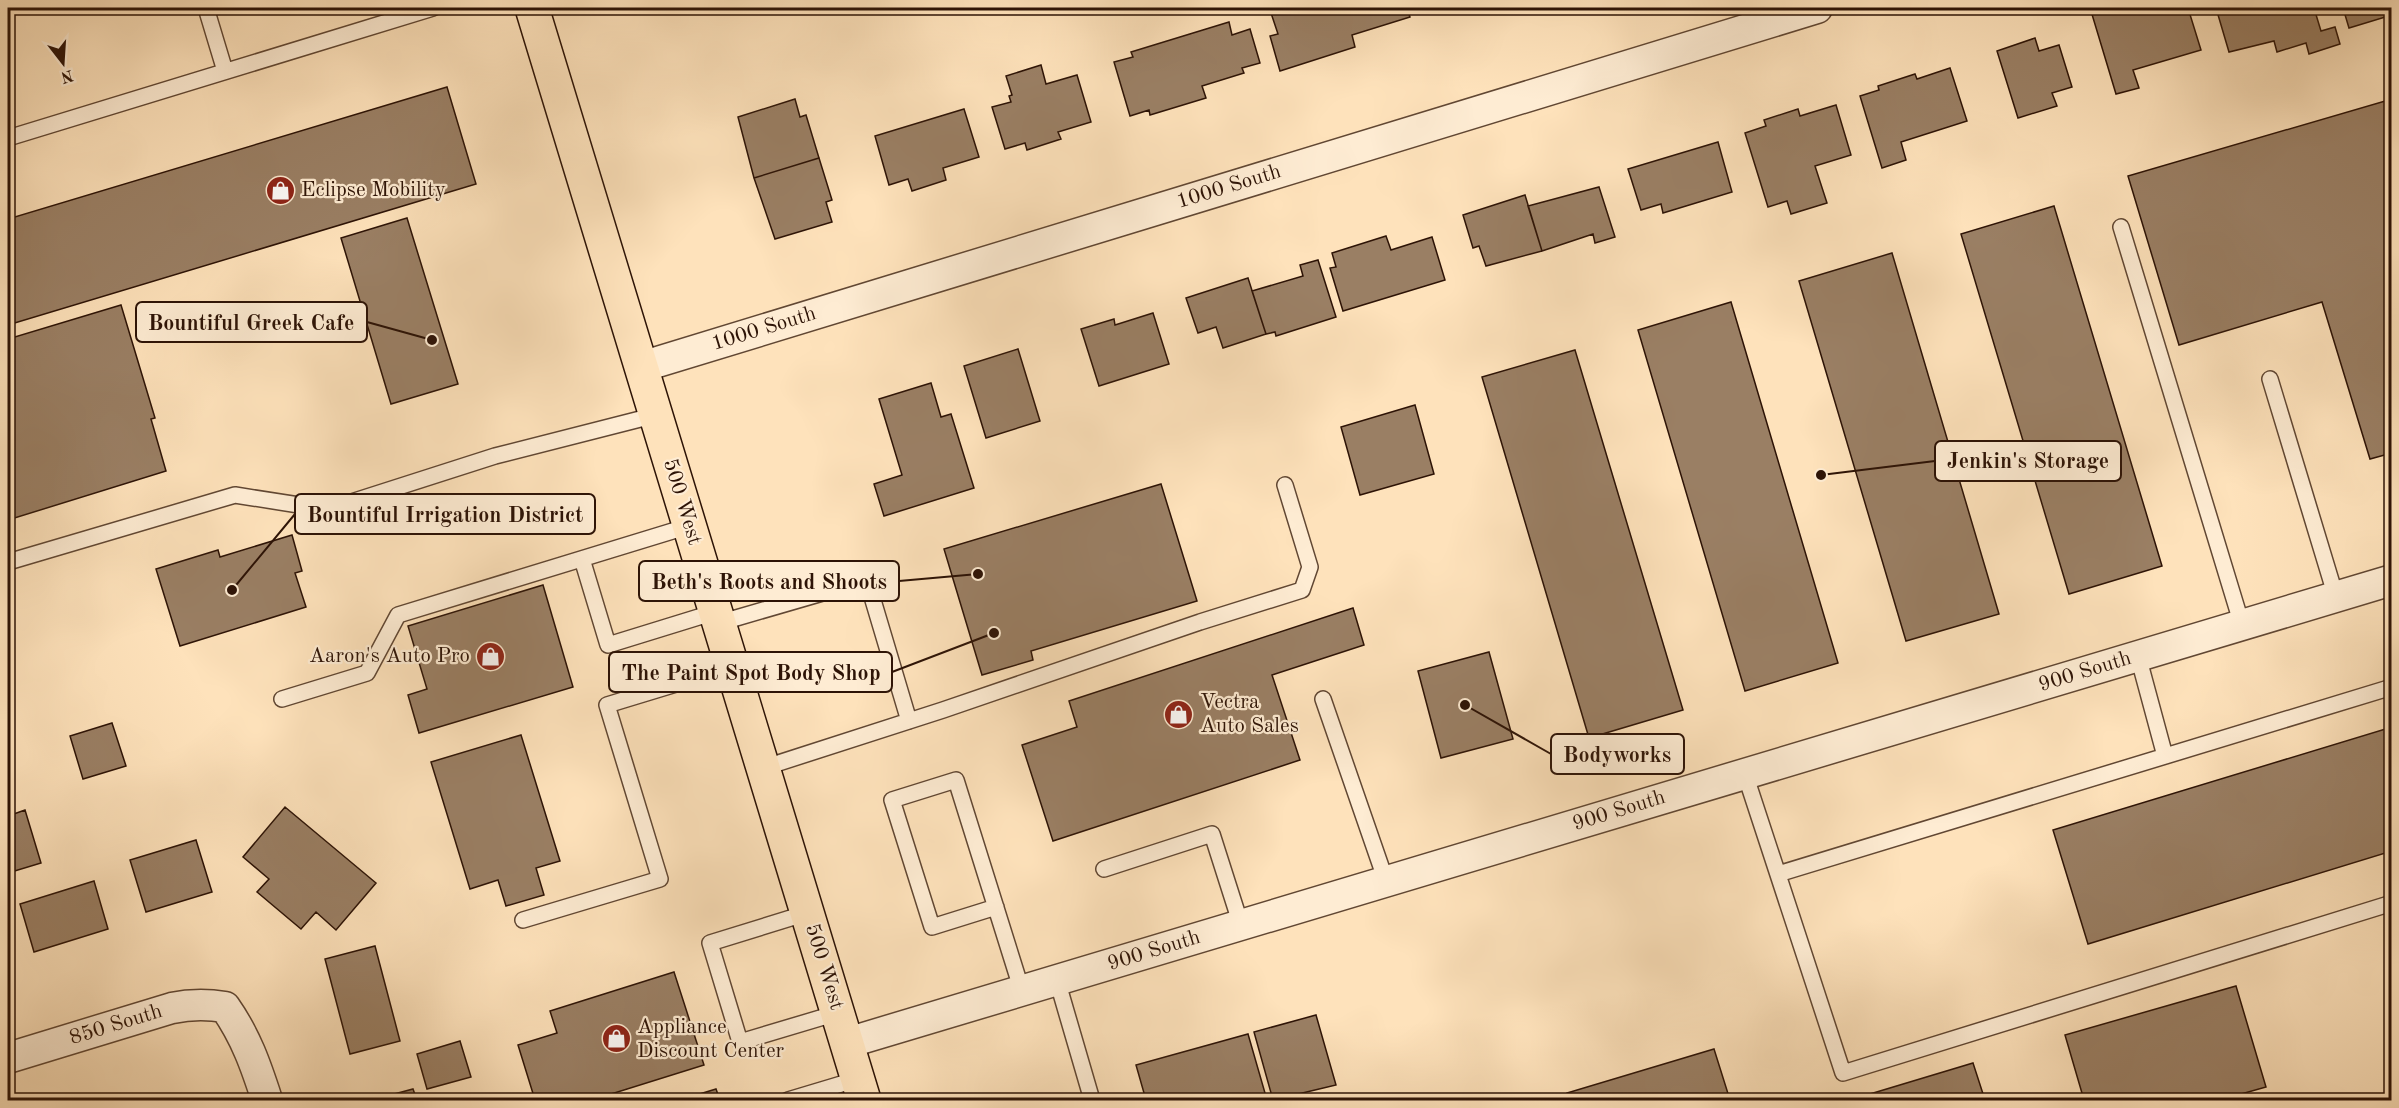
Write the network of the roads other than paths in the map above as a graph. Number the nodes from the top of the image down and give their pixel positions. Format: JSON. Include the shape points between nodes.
{"nodes":[{"id":1,"x":206,"y":8,"type":"edge"},
{"id":2,"x":433,"y":8,"type":"edge"},
{"id":3,"x":532,"y":8,"type":"edge"},
{"id":4,"x":1817,"y":8,"type":"edge"},
{"id":5,"x":225,"y":71,"type":"junction"},
{"id":6,"x":8,"y":138,"type":"edge"},
{"id":7,"x":2121,"y":227,"type":"dead end"},
{"id":8,"x":641,"y":367,"type":"junction"},
{"id":9,"x":2270,"y":379,"type":"dead end"},
{"id":10,"x":656,"y":415,"type":"junction"},
{"id":11,"x":1285,"y":485,"type":"dead end"},
{"id":12,"x":689,"y":526,"type":"junction"},
{"id":13,"x":582,"y":559,"type":"junction"},
{"id":14,"x":8,"y":562,"type":"edge"},
{"id":15,"x":2391,"y":580,"type":"edge"},
{"id":16,"x":2336,"y":597,"type":"junction"},
{"id":17,"x":717,"y":618,"type":"junction"},
{"id":18,"x":2242,"y":625,"type":"junction"},
{"id":19,"x":2138,"y":656,"type":"junction"},
{"id":20,"x":732,"y":667,"type":"junction"},
{"id":21,"x":2391,"y":687,"type":"edge"},
{"id":22,"x":282,"y":699,"type":"dead end"},
{"id":23,"x":1323,"y":699,"type":"dead end"},
{"id":24,"x":909,"y":721,"type":"junction"},
{"id":25,"x":2165,"y":756,"type":"junction"},
{"id":26,"x":763,"y":768,"type":"junction"},
{"id":27,"x":1745,"y":774,"type":"junction"},
{"id":28,"x":1104,"y":869,"type":"dead end"},
{"id":29,"x":1778,"y":874,"type":"junction"},
{"id":30,"x":1386,"y":881,"type":"junction"},
{"id":31,"x":2391,"y":903,"type":"edge"},
{"id":32,"x":996,"y":907,"type":"junction"},
{"id":33,"x":807,"y":913,"type":"junction"},
{"id":34,"x":523,"y":920,"type":"dead end"},
{"id":35,"x":1241,"y":925,"type":"junction"},
{"id":36,"x":1057,"y":980,"type":"junction"},
{"id":37,"x":1022,"y":991,"type":"junction"},
{"id":38,"x":842,"y":1028,"type":"junction"},
{"id":39,"x":8,"y":1058,"type":"edge"},
{"id":40,"x":861,"y":1090,"type":"edge"},
{"id":41,"x":267,"y":1101,"type":"edge"},
{"id":42,"x":788,"y":1101,"type":"edge"},
{"id":43,"x":1092,"y":1101,"type":"edge"}],
"edges":[{"from":1,"to":5,"type":"lane"},
{"from":2,"to":5,"type":"lane"},
{"from":3,"to":8,"type":"main road","name":"500 West"},
{"from":4,"to":8,"type":"street","name":"1000 South"},
{"from":5,"to":6,"type":"lane"},
{"from":7,"to":18,"type":"lane"},
{"from":8,"to":10,"type":"main road","name":"500 West"},
{"from":9,"to":16,"type":"lane"},
{"from":10,"to":12,"type":"main road","name":"500 West"},
{"from":10,"to":14,"type":"lane","via":[[495,456],[339,506],[318,508],[235,495]]},
{"from":11,"to":24,"type":"lane","via":[[1310,567],[1302,590]]},
{"from":12,"to":13,"type":"lane"},
{"from":12,"to":17,"type":"main road","name":"500 West"},
{"from":13,"to":17,"type":"lane","via":[[608,645]]},
{"from":13,"to":22,"type":"lane","via":[[398,615],[367,673]]},
{"from":15,"to":16,"type":"street","name":"900 South"},
{"from":16,"to":18,"type":"street","name":"900 South"},
{"from":17,"to":20,"type":"main road","name":"500 West"},
{"from":17,"to":24,"type":"lane","via":[[867,579]]},
{"from":18,"to":19,"type":"street","name":"900 South"},
{"from":19,"to":25,"type":"lane"},
{"from":19,"to":27,"type":"street","name":"900 South"},
{"from":20,"to":26,"type":"main road","name":"500 West"},
{"from":20,"to":34,"type":"lane","via":[[607,705],[660,879]]},
{"from":21,"to":25,"type":"lane"},
{"from":23,"to":30,"type":"lane"},
{"from":24,"to":26,"type":"lane"},
{"from":25,"to":29,"type":"lane"},
{"from":26,"to":33,"type":"main road","name":"500 West"},
{"from":27,"to":29,"type":"lane"},
{"from":27,"to":30,"type":"street","name":"900 South"},
{"from":28,"to":35,"type":"lane","via":[[1212,834]]},
{"from":29,"to":31,"type":"lane","via":[[1844,1073]]},
{"from":30,"to":35,"type":"street","name":"900 South"},
{"from":32,"to":32,"type":"lane","via":[[932,927],[892,800],[956,780]]},
{"from":32,"to":37,"type":"lane"},
{"from":33,"to":38,"type":"main road","name":"500 West"},
{"from":33,"to":38,"type":"lane","via":[[710,943],[740,1042]]},
{"from":35,"to":36,"type":"street","name":"900 South"},
{"from":36,"to":37,"type":"street","name":"900 South"},
{"from":36,"to":43,"type":"lane"},
{"from":37,"to":38,"type":"street","name":"900 South"},
{"from":38,"to":40,"type":"main road","name":"500 West"},
{"from":39,"to":41,"type":"street","name":"850 South","via":[[181,1006],[225,1007],[248,1042]]},
{"from":40,"to":42,"type":"lane"}]}
